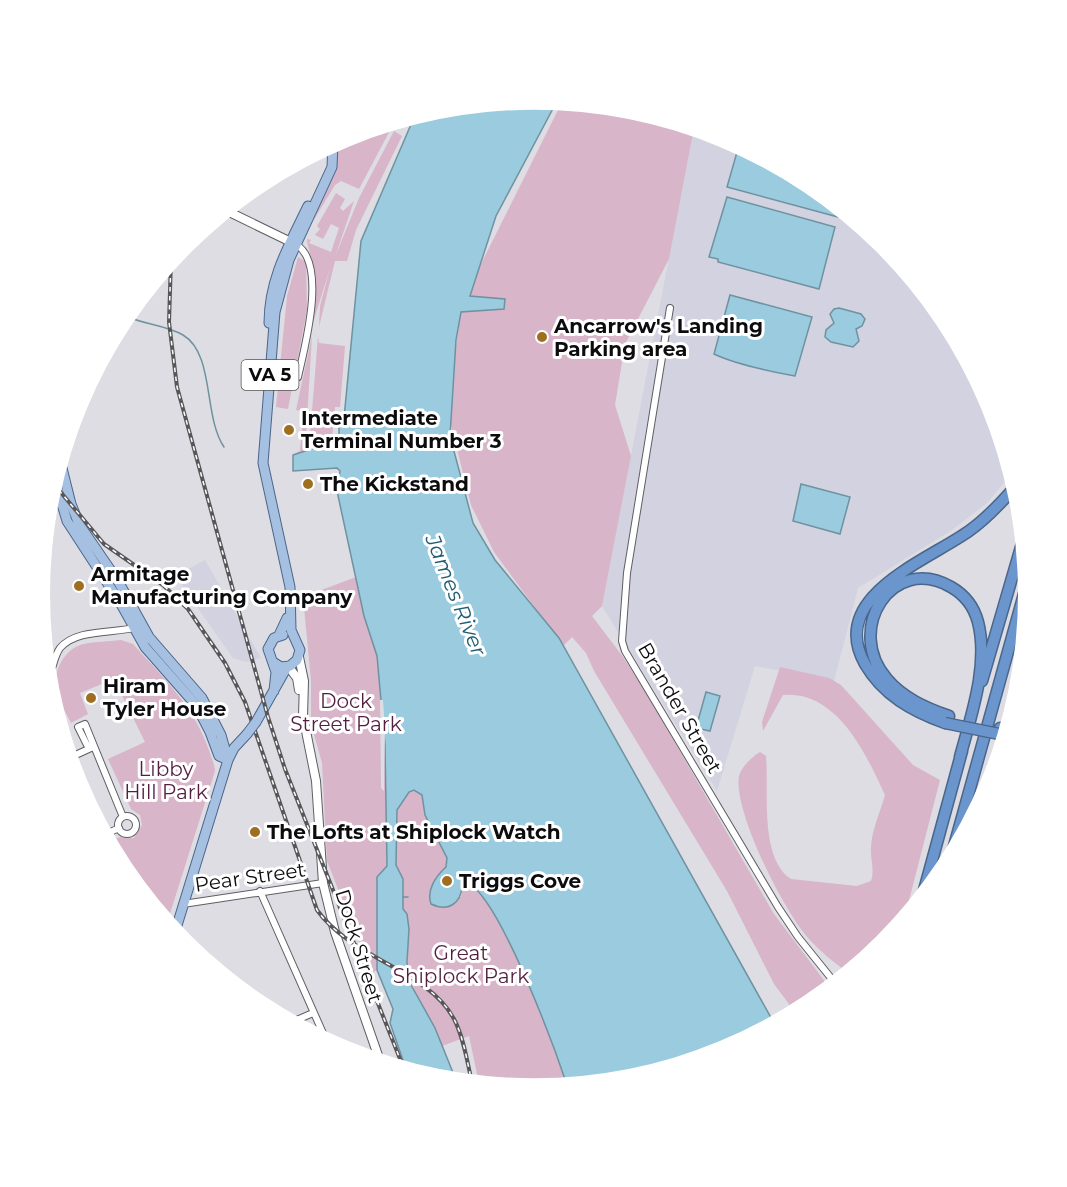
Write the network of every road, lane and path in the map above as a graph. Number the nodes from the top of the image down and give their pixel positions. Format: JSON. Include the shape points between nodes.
{"nodes":[{"id":1,"x":332,"y":153,"type":"edge"},
{"id":2,"x":234,"y":214,"type":"edge"},
{"id":3,"x":294,"y":243,"type":"junction"},
{"id":4,"x":670,"y":308,"type":"dead end"},
{"id":5,"x":298,"y":376,"type":"dead end"},
{"id":6,"x":64,"y":476,"type":"edge"},
{"id":7,"x":1007,"y":495,"type":"edge"},
{"id":8,"x":60,"y":496,"type":"edge"},
{"id":9,"x":1016,"y":564,"type":"edge"},
{"id":10,"x":1016,"y":622,"type":"edge"},
{"id":11,"x":137,"y":627,"type":"junction"},
{"id":12,"x":279,"y":635,"type":"junction"},
{"id":13,"x":296,"y":640,"type":"junction"},
{"id":14,"x":299,"y":657,"type":"junction"},
{"id":15,"x":54,"y":658,"type":"edge"},
{"id":16,"x":273,"y":662,"type":"junction"},
{"id":17,"x":288,"y":666,"type":"junction"},
{"id":18,"x":274,"y":691,"type":"junction"},
{"id":19,"x":947,"y":720,"type":"junction"},
{"id":20,"x":998,"y":730,"type":"edge"},
{"id":21,"x":77,"y":754,"type":"edge"},
{"id":22,"x":960,"y":757,"type":"junction"},
{"id":23,"x":228,"y":760,"type":"junction"},
{"id":24,"x":313,"y":767,"type":"junction"},
{"id":25,"x":123,"y":817,"type":"junction"},
{"id":26,"x":961,"y":821,"type":"edge"},
{"id":27,"x":119,"y":828,"type":"junction"},
{"id":28,"x":112,"y":831,"type":"edge"},
{"id":29,"x":929,"y":871,"type":"edge"},
{"id":30,"x":323,"y":883,"type":"junction"},
{"id":31,"x":260,"y":891,"type":"junction"},
{"id":32,"x":183,"y":904,"type":"junction"},
{"id":33,"x":178,"y":922,"type":"edge"},
{"id":34,"x":829,"y":976,"type":"edge"},
{"id":35,"x":314,"y":1013,"type":"junction"},
{"id":36,"x":301,"y":1018,"type":"edge"},
{"id":37,"x":321,"y":1029,"type":"edge"},
{"id":38,"x":377,"y":1052,"type":"edge"}],
"edges":[{"from":1,"to":3,"type":"main road","number":"VA 5"},
{"from":2,"to":3,"type":"main road"},
{"from":3,"to":5,"type":"street","via":[[309,259],[312,285]]},
{"from":3,"to":12,"type":"main road","number":"VA 5","via":[[276,273],[270,298],[259,456],[286,589],[286,622]]},
{"from":3,"to":13,"type":"main road","number":"VA 5","via":[[275,312],[263,459],[290,587],[291,626]]},
{"from":4,"to":34,"type":"street","name":"Brander Street","via":[[627,573],[622,641],[778,907]]},
{"from":6,"to":11,"type":"main road","via":[[74,515],[118,581]]},
{"from":7,"to":19,"type":"highway","via":[[969,531],[879,589],[866,606],[859,625],[860,652],[877,682],[903,704]]},
{"from":8,"to":11,"type":"main road","via":[[67,520]]},
{"from":9,"to":22,"type":"highway"},
{"from":10,"to":26,"type":"highway"},
{"from":11,"to":15,"type":"street","via":[[73,638]]},
{"from":11,"to":23,"type":"main road","via":[[202,698]]},
{"from":12,"to":13,"type":"main road"},
{"from":12,"to":16,"type":"main road","number":"VA 5","via":[[268,649]]},
{"from":13,"to":14,"type":"main road","number":"VA 5"},
{"from":14,"to":17,"type":"main road"},
{"from":14,"to":24,"type":"main road","name":"Dock Street","via":[[304,681],[302,711]]},
{"from":16,"to":17,"type":"main road"},
{"from":16,"to":18,"type":"main road","number":"VA 5"},
{"from":17,"to":18,"type":"main road"},
{"from":17,"to":24,"type":"main road","name":"Dock Street","via":[[299,684],[300,721]]},
{"from":18,"to":23,"type":"main road","bridge":true},
{"from":19,"to":20,"type":"highway"},
{"from":19,"to":22,"type":"highway","via":[[897,689],[882,673],[871,650],[871,622],[878,604],[894,589],[914,580],[934,580],[953,588],[970,605],[978,624],[978,677]]},
{"from":21,"to":25,"type":"street","via":[[93,747]]},
{"from":22,"to":29,"type":"highway"},
{"from":23,"to":32,"type":"main road"},
{"from":24,"to":30,"type":"main road","name":"Dock Street"},
{"from":25,"to":27,"type":"street"},
{"from":25,"to":27,"type":"street","via":[[132,818],[136,828],[126,834]]},
{"from":27,"to":28,"type":"street"},
{"from":30,"to":31,"type":"street","name":"Pear Street"},
{"from":30,"to":38,"type":"main road","name":"Dock Street","via":[[335,932]]},
{"from":31,"to":32,"type":"street","name":"Pear Street"},
{"from":31,"to":35,"type":"street"},
{"from":32,"to":33,"type":"main road"},
{"from":35,"to":36,"type":"street"},
{"from":35,"to":37,"type":"street"}]}
